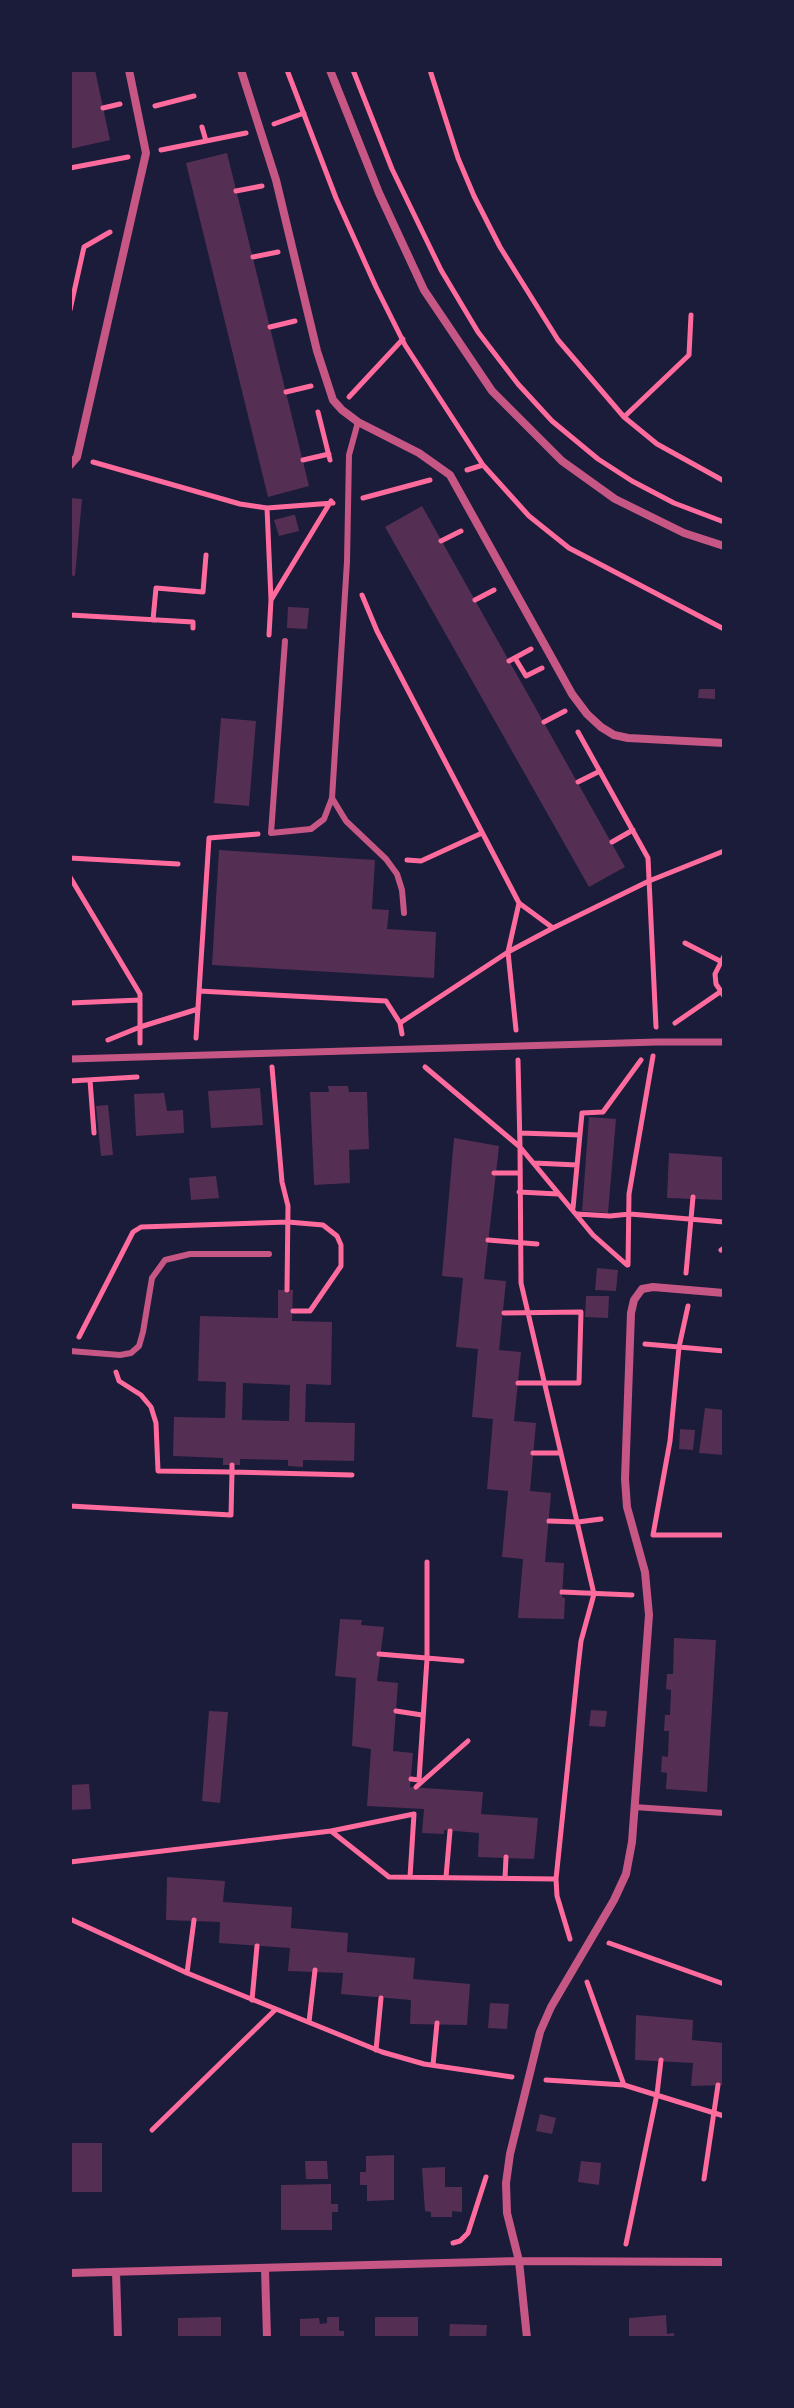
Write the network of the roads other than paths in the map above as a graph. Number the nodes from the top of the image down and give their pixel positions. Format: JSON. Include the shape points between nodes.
{"nodes":[{"id":1,"x":129,"y":70,"type":"edge"},
{"id":2,"x":241,"y":70,"type":"edge"},
{"id":3,"x":330,"y":70,"type":"edge"},
{"id":4,"x":358,"y":422,"type":"junction"},
{"id":5,"x":70,"y":465,"type":"edge"},
{"id":6,"x":724,"y":546,"type":"edge"},
{"id":7,"x":285,"y":641,"type":"dead end"},
{"id":8,"x":724,"y":743,"type":"edge"},
{"id":9,"x":332,"y":798,"type":"junction"},
{"id":10,"x":404,"y":913,"type":"dead end"},
{"id":11,"x":724,"y":1042,"type":"edge"},
{"id":12,"x":70,"y":1059,"type":"edge"},
{"id":13,"x":269,"y":1254,"type":"dead end"},
{"id":14,"x":724,"y":1293,"type":"edge"},
{"id":15,"x":70,"y":1351,"type":"edge"},
{"id":16,"x":634,"y":1807,"type":"junction"},
{"id":17,"x":724,"y":1813,"type":"edge"},
{"id":18,"x":519,"y":2261,"type":"junction"},
{"id":19,"x":724,"y":2262,"type":"edge"},
{"id":20,"x":265,"y":2269,"type":"junction"},
{"id":21,"x":116,"y":2272,"type":"junction"},
{"id":22,"x":70,"y":2273,"type":"edge"},
{"id":23,"x":118,"y":2338,"type":"edge"},
{"id":24,"x":267,"y":2338,"type":"edge"},
{"id":25,"x":527,"y":2338,"type":"edge"}],
"edges":[{"from":1,"to":5,"type":"street","via":[[146,153],[77,457]]},
{"from":2,"to":4,"type":"street","via":[[321,365],[333,400]]},
{"from":3,"to":6,"type":"street","via":[[424,290],[492,391],[562,461],[615,499]]},
{"from":4,"to":8,"type":"street","via":[[450,475],[587,714],[614,735]]},
{"from":4,"to":9,"type":"lane","via":[[349,455]]},
{"from":7,"to":9,"type":"lane","via":[[271,833],[311,829],[324,819]]},
{"from":9,"to":10,"type":"lane","via":[[346,821],[397,874]]},
{"from":11,"to":12,"type":"street"},
{"from":13,"to":15,"type":"lane","via":[[190,1254],[165,1260],[152,1278],[139,1346],[120,1355]]},
{"from":14,"to":16,"type":"street","via":[[642,1289],[631,1313],[625,1479],[649,1596]]},
{"from":16,"to":17,"type":"lane"},
{"from":16,"to":18,"type":"street","via":[[626,1874],[546,2019],[510,2154],[507,2213]]},
{"from":18,"to":19,"type":"street"},
{"from":18,"to":20,"type":"street"},
{"from":18,"to":25,"type":"street"},
{"from":20,"to":21,"type":"street"},
{"from":20,"to":24,"type":"street"},
{"from":21,"to":22,"type":"street"},
{"from":21,"to":23,"type":"street"}]}
